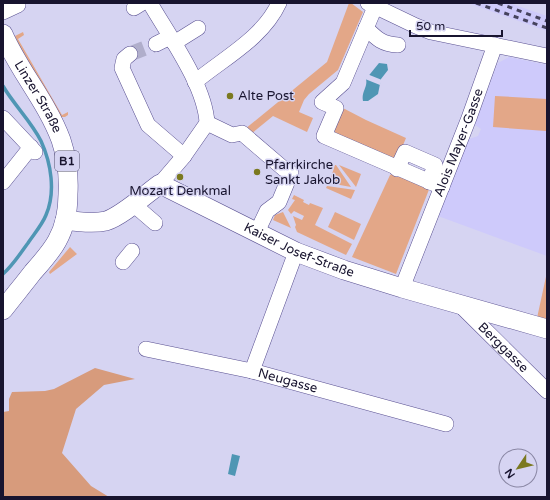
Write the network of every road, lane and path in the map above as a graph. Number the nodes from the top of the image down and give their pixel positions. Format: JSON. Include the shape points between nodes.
{"nodes":[{"id":1,"x":17,"y":3,"type":"edge"},
{"id":2,"x":150,"y":3,"type":"edge"},
{"id":3,"x":279,"y":3,"type":"edge"},
{"id":4,"x":372,"y":5,"type":"edge"},
{"id":5,"x":3,"y":12,"type":"edge"},
{"id":6,"x":198,"y":28,"type":"dead end"},
{"id":7,"x":366,"y":28,"type":"junction"},
{"id":8,"x":3,"y":34,"type":"edge"},
{"id":9,"x":172,"y":40,"type":"junction"},
{"id":10,"x":156,"y":44,"type":"tunnel mouth"},
{"id":11,"x":398,"y":45,"type":"dead end"},
{"id":12,"x":495,"y":45,"type":"junction"},
{"id":13,"x":130,"y":54,"type":"dead end"},
{"id":14,"x":547,"y":56,"type":"edge"},
{"id":15,"x":192,"y":76,"type":"junction"},
{"id":16,"x":3,"y":118,"type":"edge"},
{"id":17,"x":207,"y":123,"type":"junction"},
{"id":18,"x":184,"y":156,"type":"junction"},
{"id":19,"x":3,"y":182,"type":"edge"},
{"id":20,"x":160,"y":184,"type":"junction"},
{"id":21,"x":435,"y":185,"type":"junction"},
{"id":22,"x":133,"y":204,"type":"junction"},
{"id":23,"x":65,"y":220,"type":"junction"},
{"id":24,"x":155,"y":223,"type":"dead end"},
{"id":25,"x":257,"y":232,"type":"junction"},
{"id":26,"x":296,"y":252,"type":"junction"},
{"id":27,"x":402,"y":288,"type":"junction"},
{"id":28,"x":458,"y":304,"type":"junction"},
{"id":29,"x":3,"y":310,"type":"edge"},
{"id":30,"x":547,"y":329,"type":"edge"},
{"id":31,"x":146,"y":349,"type":"dead end"},
{"id":32,"x":252,"y":371,"type":"junction"},
{"id":33,"x":547,"y":391,"type":"edge"},
{"id":34,"x":446,"y":424,"type":"dead end"}],
"edges":[{"from":1,"to":5,"type":"street","via":[[18,5]]},
{"from":2,"to":9,"type":"street"},
{"from":3,"to":15,"type":"street","via":[[273,15],[249,40]]},
{"from":4,"to":7,"type":"street"},
{"from":4,"to":12,"type":"street","via":[[431,32]]},
{"from":6,"to":9,"type":"street"},
{"from":7,"to":11,"type":"street","via":[[379,40]]},
{"from":7,"to":21,"type":"street","via":[[343,83],[322,102],[336,108],[324,136]]},
{"from":8,"to":23,"type":"main road","name":"Linzer Straße","number":"B1","via":[[61,140],[68,173]]},
{"from":9,"to":10,"type":"street"},
{"from":9,"to":15,"type":"street"},
{"from":12,"to":14,"type":"street"},
{"from":12,"to":21,"type":"street","name":"Alois Mayer-Gasse","via":[[469,118]]},
{"from":13,"to":18,"type":"street","via":[[124,59],[122,68],[148,125]]},
{"from":15,"to":17,"type":"street","via":[[204,106]]},
{"from":16,"to":19,"type":"street","via":[[33,149]]},
{"from":17,"to":18,"type":"street"},
{"from":17,"to":25,"type":"street","via":[[232,135],[242,133],[291,173],[279,202],[268,211]]},
{"from":18,"to":20,"type":"street"},
{"from":20,"to":22,"type":"main road"},
{"from":20,"to":25,"type":"main road","name":"Kaiser Josef-Straße"},
{"from":21,"to":27,"type":"street","name":"Alois Mayer-Gasse","via":[[422,239]]},
{"from":22,"to":23,"type":"main road","via":[[106,221]]},
{"from":22,"to":24,"type":"street"},
{"from":23,"to":29,"type":"main road","name":"Linzer Straße","number":"B1","via":[[53,247]]},
{"from":25,"to":26,"type":"main road","name":"Kaiser Josef-Straße"},
{"from":26,"to":27,"type":"main road","name":"Kaiser Josef-Straße"},
{"from":26,"to":32,"type":"street","name":"Neugasse"},
{"from":27,"to":28,"type":"main road","name":"Kaiser Josef-Straße"},
{"from":28,"to":30,"type":"main road","name":"Kaiser Josef-Straße"},
{"from":28,"to":33,"type":"street","name":"Berggasse"},
{"from":31,"to":32,"type":"street"},
{"from":32,"to":34,"type":"street","name":"Neugasse"}]}
